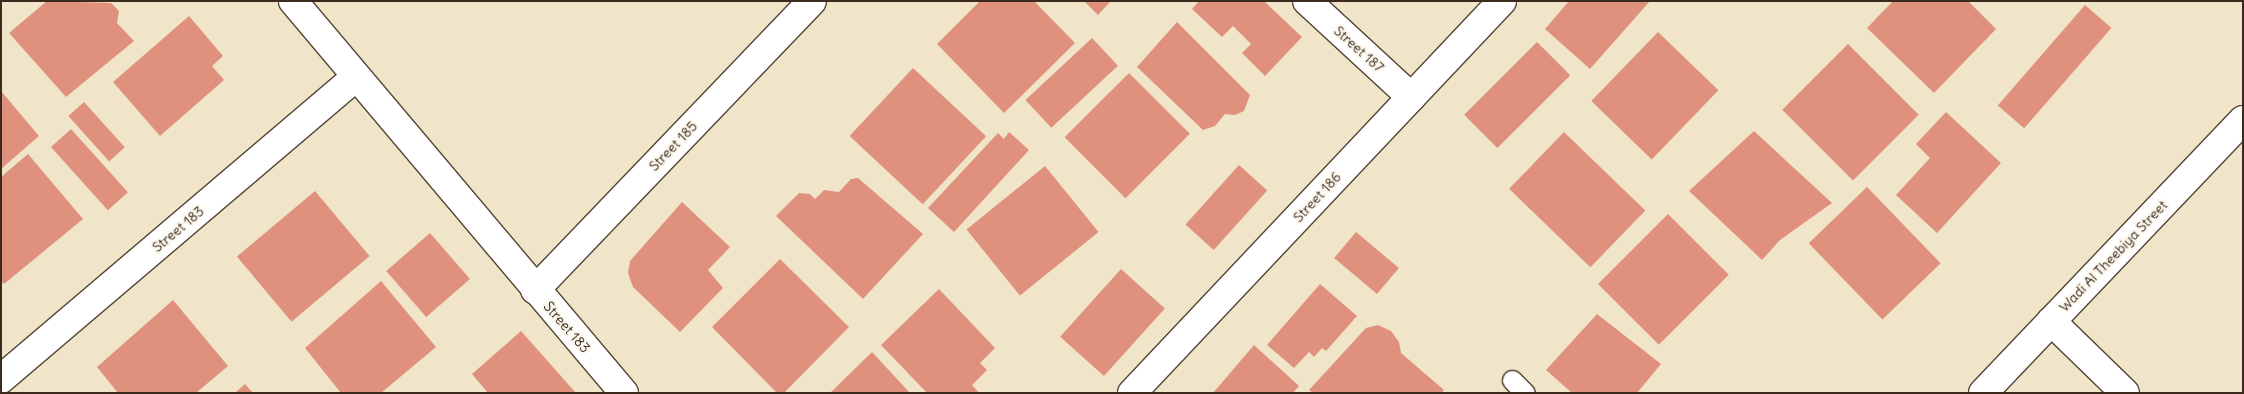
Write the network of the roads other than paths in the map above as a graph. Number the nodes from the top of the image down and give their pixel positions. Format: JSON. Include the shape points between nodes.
{"nodes":[{"id":1,"x":293,"y":1,"type":"edge"},
{"id":2,"x":812,"y":1,"type":"edge"},
{"id":3,"x":1307,"y":1,"type":"edge"},
{"id":4,"x":1502,"y":1,"type":"edge"},
{"id":5,"x":355,"y":78,"type":"junction"},
{"id":6,"x":1411,"y":97,"type":"junction"},
{"id":7,"x":2243,"y":120,"type":"edge"},
{"id":8,"x":535,"y":290,"type":"junction"},
{"id":9,"x":2051,"y":321,"type":"junction"},
{"id":10,"x":1,"y":379,"type":"edge"},
{"id":11,"x":624,"y":393,"type":"edge"},
{"id":12,"x":1132,"y":393,"type":"edge"},
{"id":13,"x":1983,"y":393,"type":"edge"},
{"id":14,"x":2125,"y":393,"type":"edge"}],
"edges":[{"from":1,"to":5,"type":"street","name":"Street 183"},
{"from":2,"to":8,"type":"street","name":"Street 185"},
{"from":3,"to":6,"type":"street","name":"Street 187"},
{"from":4,"to":6,"type":"street","name":"Street 186"},
{"from":5,"to":8,"type":"street","name":"Street 183"},
{"from":5,"to":10,"type":"street","name":"Street 183"},
{"from":6,"to":12,"type":"street","name":"Street 186"},
{"from":7,"to":9,"type":"street","name":"Wadi Al Theebiya Street"},
{"from":8,"to":11,"type":"street","name":"Street 183"},
{"from":9,"to":13,"type":"street","name":"Wadi Al Theebiya Street"},
{"from":9,"to":14,"type":"street"}]}
